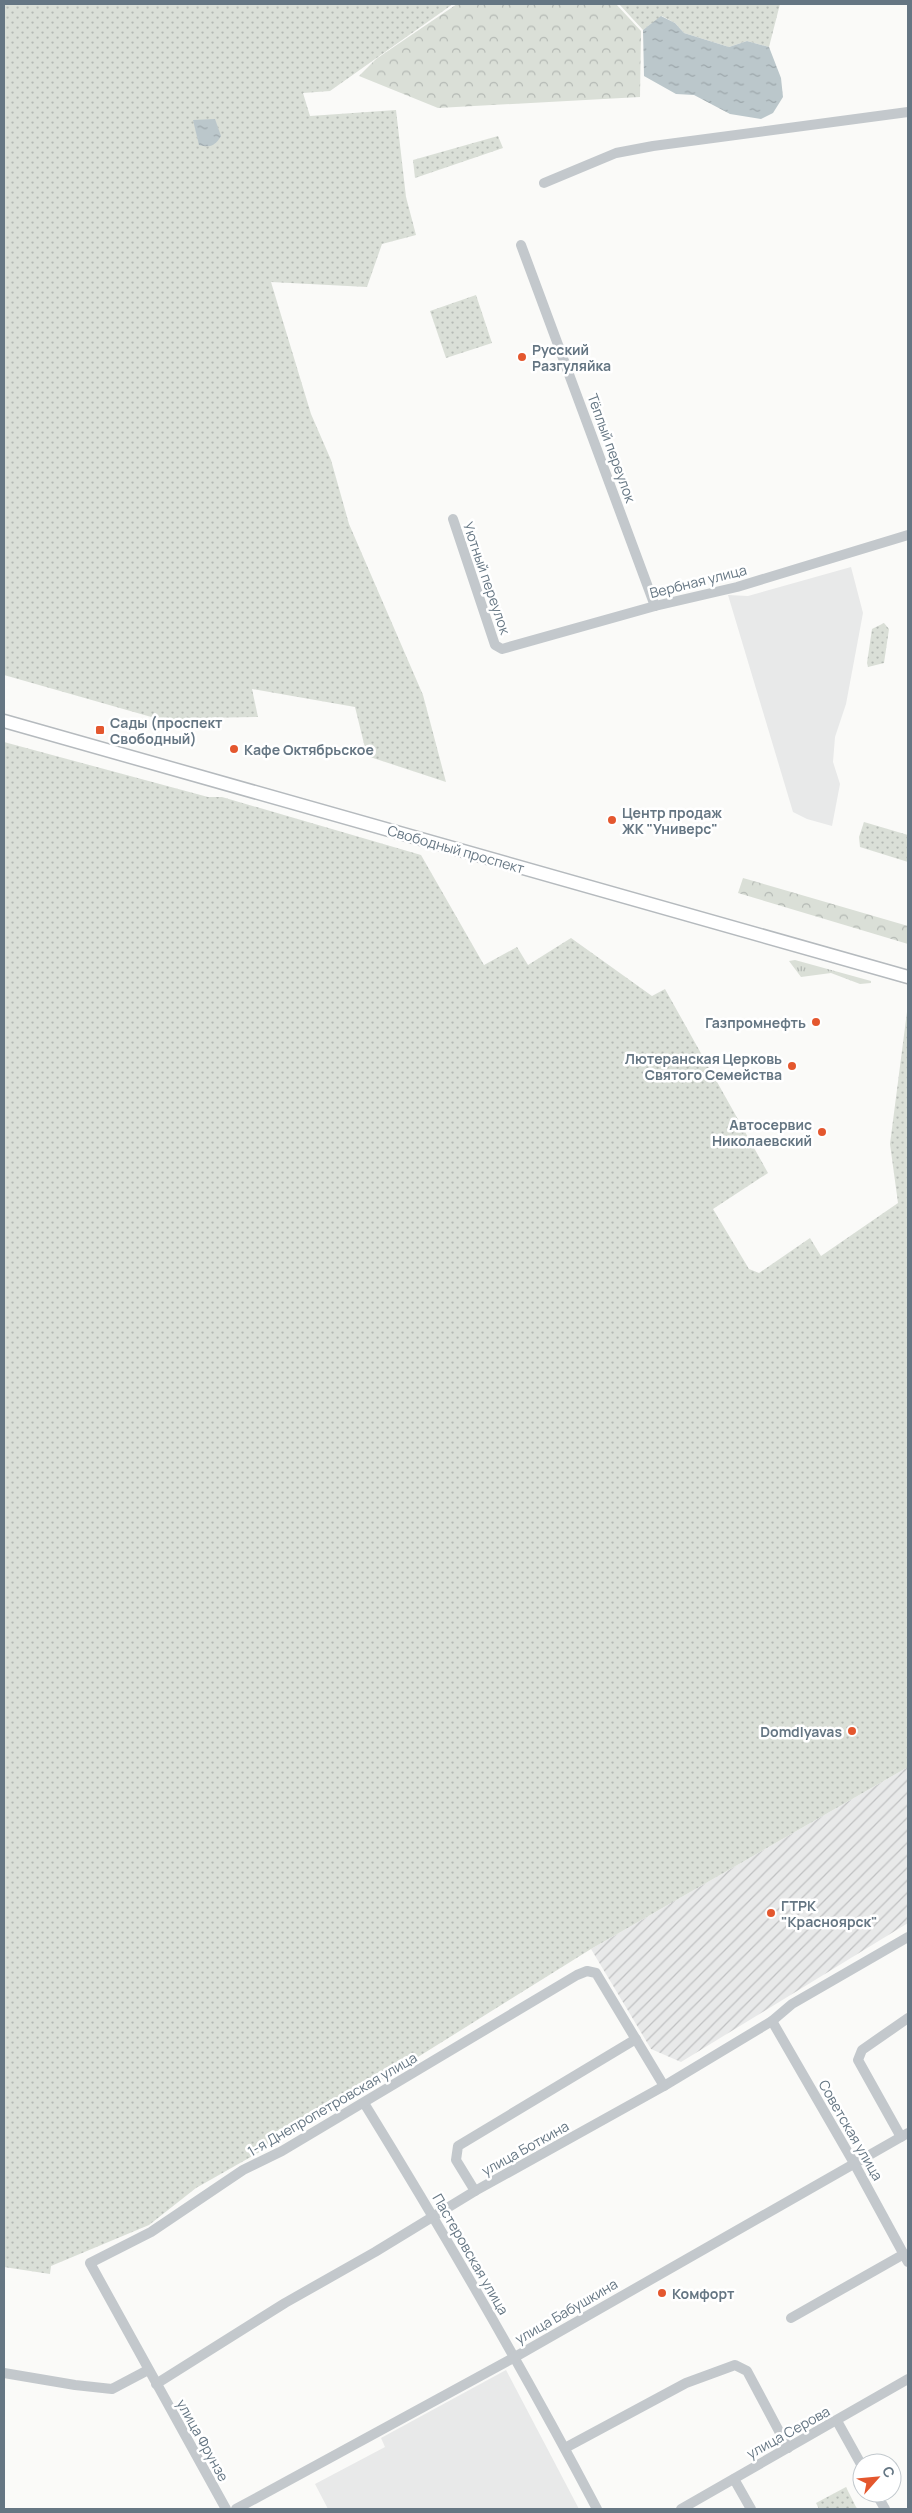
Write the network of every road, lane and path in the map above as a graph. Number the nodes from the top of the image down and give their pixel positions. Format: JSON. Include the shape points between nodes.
{"nodes":[{"id":1,"x":908,"y":112,"type":"edge"},
{"id":2,"x":544,"y":183,"type":"dead end"},
{"id":3,"x":521,"y":245,"type":"dead end"},
{"id":4,"x":452,"y":519,"type":"dead end"},
{"id":5,"x":908,"y":535,"type":"edge"},
{"id":6,"x":655,"y":606,"type":"junction"},
{"id":7,"x":495,"y":644,"type":"joint"},
{"id":8,"x":4,"y":721,"type":"edge"},
{"id":9,"x":908,"y":977,"type":"edge"},
{"id":10,"x":908,"y":1937,"type":"edge"},
{"id":11,"x":908,"y":2018,"type":"edge"},
{"id":12,"x":772,"y":2021,"type":"junction"},
{"id":13,"x":636,"y":2039,"type":"junction"},
{"id":14,"x":664,"y":2086,"type":"junction"},
{"id":15,"x":364,"y":2103,"type":"junction"},
{"id":16,"x":905,"y":2135,"type":"edge"},
{"id":17,"x":854,"y":2163,"type":"junction"},
{"id":18,"x":475,"y":2191,"type":"junction"},
{"id":19,"x":435,"y":2217,"type":"junction"},
{"id":20,"x":906,"y":2258,"type":"edge"},
{"id":21,"x":791,"y":2318,"type":"dead end"},
{"id":22,"x":515,"y":2357,"type":"junction"},
{"id":23,"x":148,"y":2370,"type":"junction"},
{"id":24,"x":4,"y":2373,"type":"edge"},
{"id":25,"x":908,"y":2379,"type":"edge"},
{"id":26,"x":156,"y":2384,"type":"junction"},
{"id":27,"x":837,"y":2420,"type":"junction"},
{"id":28,"x":564,"y":2448,"type":"junction"},
{"id":29,"x":788,"y":2448,"type":"junction"},
{"id":30,"x":855,"y":2453,"type":"edge"},
{"id":31,"x":734,"y":2479,"type":"junction"},
{"id":32,"x":226,"y":2509,"type":"edge"},
{"id":33,"x":236,"y":2509,"type":"edge"},
{"id":34,"x":596,"y":2509,"type":"edge"},
{"id":35,"x":681,"y":2509,"type":"edge"},
{"id":36,"x":750,"y":2509,"type":"edge"}],
"edges":[{"from":1,"to":2,"type":"street","via":[[653,146],[616,154]]},
{"from":3,"to":6,"type":"street","name":"Тёплый переулок"},
{"from":4,"to":7,"type":"street","name":"Уютный переулок"},
{"from":5,"to":6,"type":"street","name":"Вербная улица","via":[[737,586]]},
{"from":6,"to":7,"type":"street","name":"Вербная улица","via":[[502,649]]},
{"from":8,"to":9,"type":"main road","name":"Свободный проспект"},
{"from":10,"to":12,"type":"street","name":"улица Боткина","via":[[792,2004]]},
{"from":11,"to":16,"type":"street","via":[[862,2050],[858,2060]]},
{"from":12,"to":14,"type":"street","name":"улица Боткина"},
{"from":12,"to":17,"type":"street","name":"Советская улица"},
{"from":13,"to":14,"type":"street","name":"1-я Днепропетровская улица"},
{"from":13,"to":15,"type":"street","name":"1-я Днепропетровская улица","via":[[596,1973],[587,1971]]},
{"from":13,"to":18,"type":"street","via":[[458,2146],[456,2160]]},
{"from":14,"to":18,"type":"street","name":"улица Боткина"},
{"from":15,"to":19,"type":"street","name":"Пастеровская улица"},
{"from":15,"to":23,"type":"street","name":"1-я Днепропетровская улица","via":[[243,2170],[151,2232],[90,2263]]},
{"from":16,"to":17,"type":"street","name":"улица Бабушкина"},
{"from":17,"to":20,"type":"street","name":"Советская улица"},
{"from":17,"to":22,"type":"street","name":"улица Бабушкина"},
{"from":18,"to":19,"type":"street","name":"улица Боткина"},
{"from":19,"to":22,"type":"street","name":"Пастеровская улица"},
{"from":19,"to":26,"type":"street","name":"улица Боткина","via":[[285,2303]]},
{"from":20,"to":21,"type":"street","name":"Советская улица"},
{"from":22,"to":28,"type":"street","name":"Пастеровская улица"},
{"from":22,"to":33,"type":"street","name":"улица Бабушкина"},
{"from":23,"to":24,"type":"street","via":[[112,2389]]},
{"from":23,"to":26,"type":"street","name":"1-я Днепропетровская улица"},
{"from":25,"to":27,"type":"street","name":"улица Серова"},
{"from":26,"to":32,"type":"street","name":"улица Фрунзе"},
{"from":27,"to":29,"type":"street","name":"улица Серова"},
{"from":27,"to":30,"type":"street"},
{"from":28,"to":29,"type":"street","via":[[686,2383],[735,2365],[748,2371]]},
{"from":28,"to":34,"type":"street","name":"Пастеровская улица"},
{"from":29,"to":31,"type":"street","name":"улица Серова"},
{"from":31,"to":35,"type":"street","name":"улица Серова"},
{"from":31,"to":36,"type":"street"}]}
